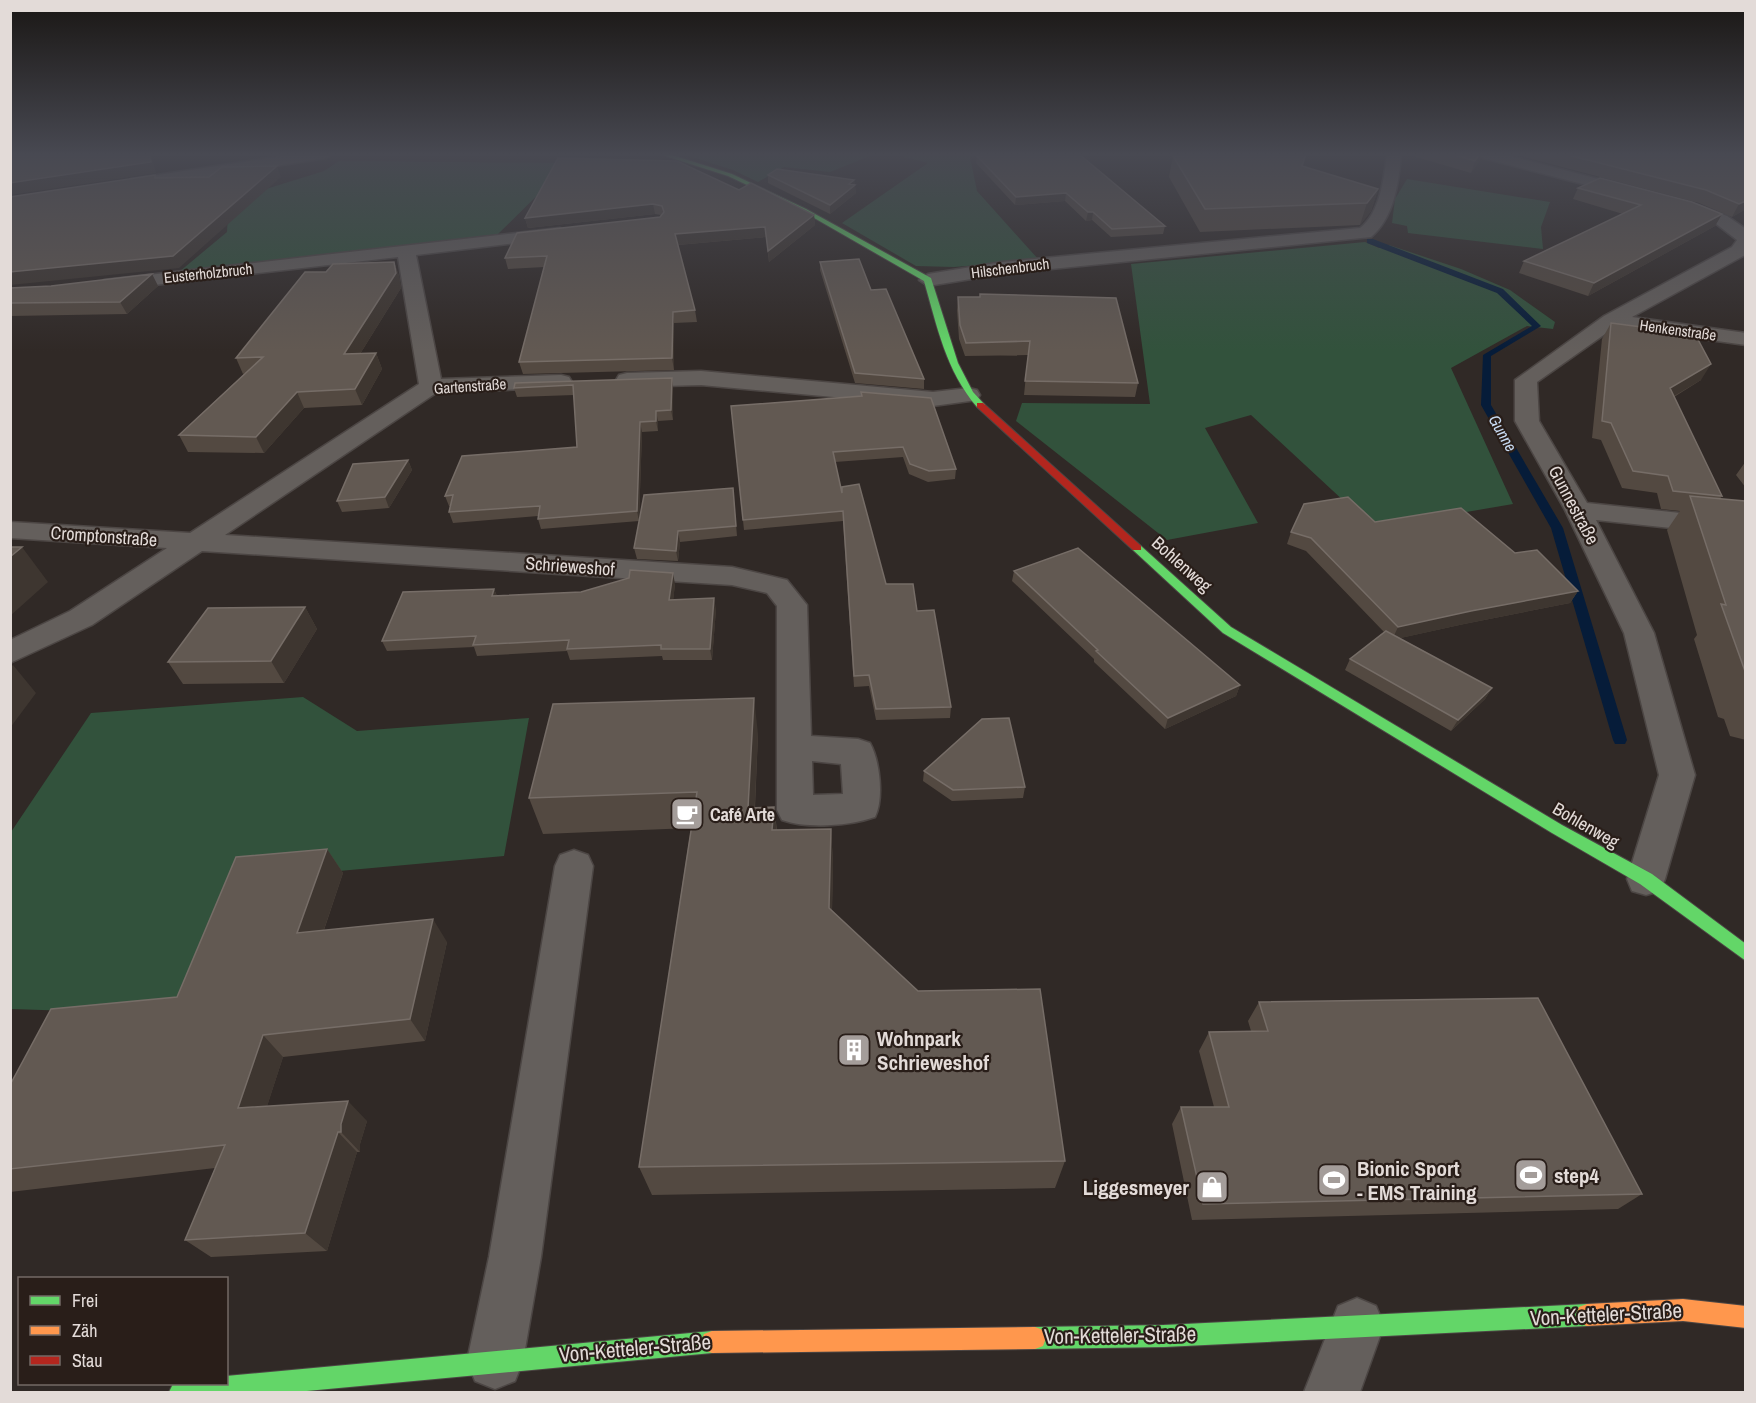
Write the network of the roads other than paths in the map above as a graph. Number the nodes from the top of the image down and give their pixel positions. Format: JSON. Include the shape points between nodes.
{"nodes":[{"id":1,"x":819,"y":219,"type":"edge"},
{"id":2,"x":1377,"y":219,"type":"edge"},
{"id":3,"x":1718,"y":219,"type":"edge"},
{"id":4,"x":572,"y":231,"type":"edge"},
{"id":5,"x":1746,"y":239,"type":"edge"},
{"id":6,"x":406,"y":251,"type":"junction"},
{"id":7,"x":928,"y":280,"type":"junction"},
{"id":8,"x":93,"y":286,"type":"edge"},
{"id":9,"x":1611,"y":320,"type":"junction"},
{"id":10,"x":1746,"y":339,"type":"edge"},
{"id":11,"x":431,"y":386,"type":"junction"},
{"id":12,"x":969,"y":395,"type":"junction"},
{"id":13,"x":1578,"y":510,"type":"junction"},
{"id":14,"x":1746,"y":528,"type":"edge"},
{"id":15,"x":10,"y":530,"type":"edge"},
{"id":16,"x":197,"y":542,"type":"junction"},
{"id":17,"x":10,"y":653,"type":"edge"},
{"id":18,"x":794,"y":747,"type":"dead end"},
{"id":19,"x":574,"y":866,"type":"dead end"},
{"id":20,"x":1646,"y":879,"type":"junction"},
{"id":21,"x":1746,"y":954,"type":"edge"},
{"id":22,"x":1746,"y":1317,"type":"edge"},
{"id":23,"x":1358,"y":1325,"type":"junction"},
{"id":24,"x":495,"y":1361,"type":"junction"},
{"id":25,"x":180,"y":1392,"type":"edge"},
{"id":26,"x":1332,"y":1392,"type":"edge"}],
"edges":[{"from":1,"to":7,"type":"street"},
{"from":2,"to":7,"type":"street","name":"Hilschenbruch","via":[[1365,233],[1002,268]]},
{"from":3,"to":5,"type":"street","name":"Gunnestraße","via":[[1737,229]]},
{"from":4,"to":6,"type":"street","name":"Eusterholzbruch"},
{"from":5,"to":9,"type":"street","name":"Gunnestraße","via":[[1739,251]]},
{"from":6,"to":8,"type":"street","name":"Eusterholzbruch"},
{"from":6,"to":11,"type":"street"},
{"from":7,"to":12,"type":"street","name":"Bohlenweg","via":[[956,370]]},
{"from":9,"to":10,"type":"street","name":"Henkenstraße"},
{"from":9,"to":13,"type":"street","name":"Gunnestraße","via":[[1527,380],[1527,422]]},
{"from":11,"to":12,"type":"street","name":"Gartenstraße","via":[[701,378],[933,399]]},
{"from":11,"to":16,"type":"street","name":"Gartenstraße"},
{"from":12,"to":20,"type":"street","name":"Bohlenweg","via":[[1227,630]]},
{"from":13,"to":14,"type":"street"},
{"from":13,"to":20,"type":"street","name":"Gunnestraße","via":[[1639,633],[1677,774]]},
{"from":15,"to":16,"type":"street","name":"Cromptonstraße"},
{"from":16,"to":17,"type":"street","name":"Gartenstraße","via":[[81,618]]},
{"from":16,"to":18,"type":"street","name":"Schrieweshof","via":[[732,576],[777,586],[792,605]]},
{"from":19,"to":24,"type":"street","via":[[515,1257]]},
{"from":20,"to":21,"type":"street","name":"Bohlenweg"},
{"from":22,"to":23,"type":"street","name":"Von-Ketteler-Straße","via":[[1683,1310]]},
{"from":23,"to":24,"type":"street","name":"Von-Ketteler-Straße","via":[[1164,1336],[689,1341]]},
{"from":23,"to":26,"type":"street"},
{"from":24,"to":25,"type":"street","name":"Von-Ketteler-Straße"}]}
